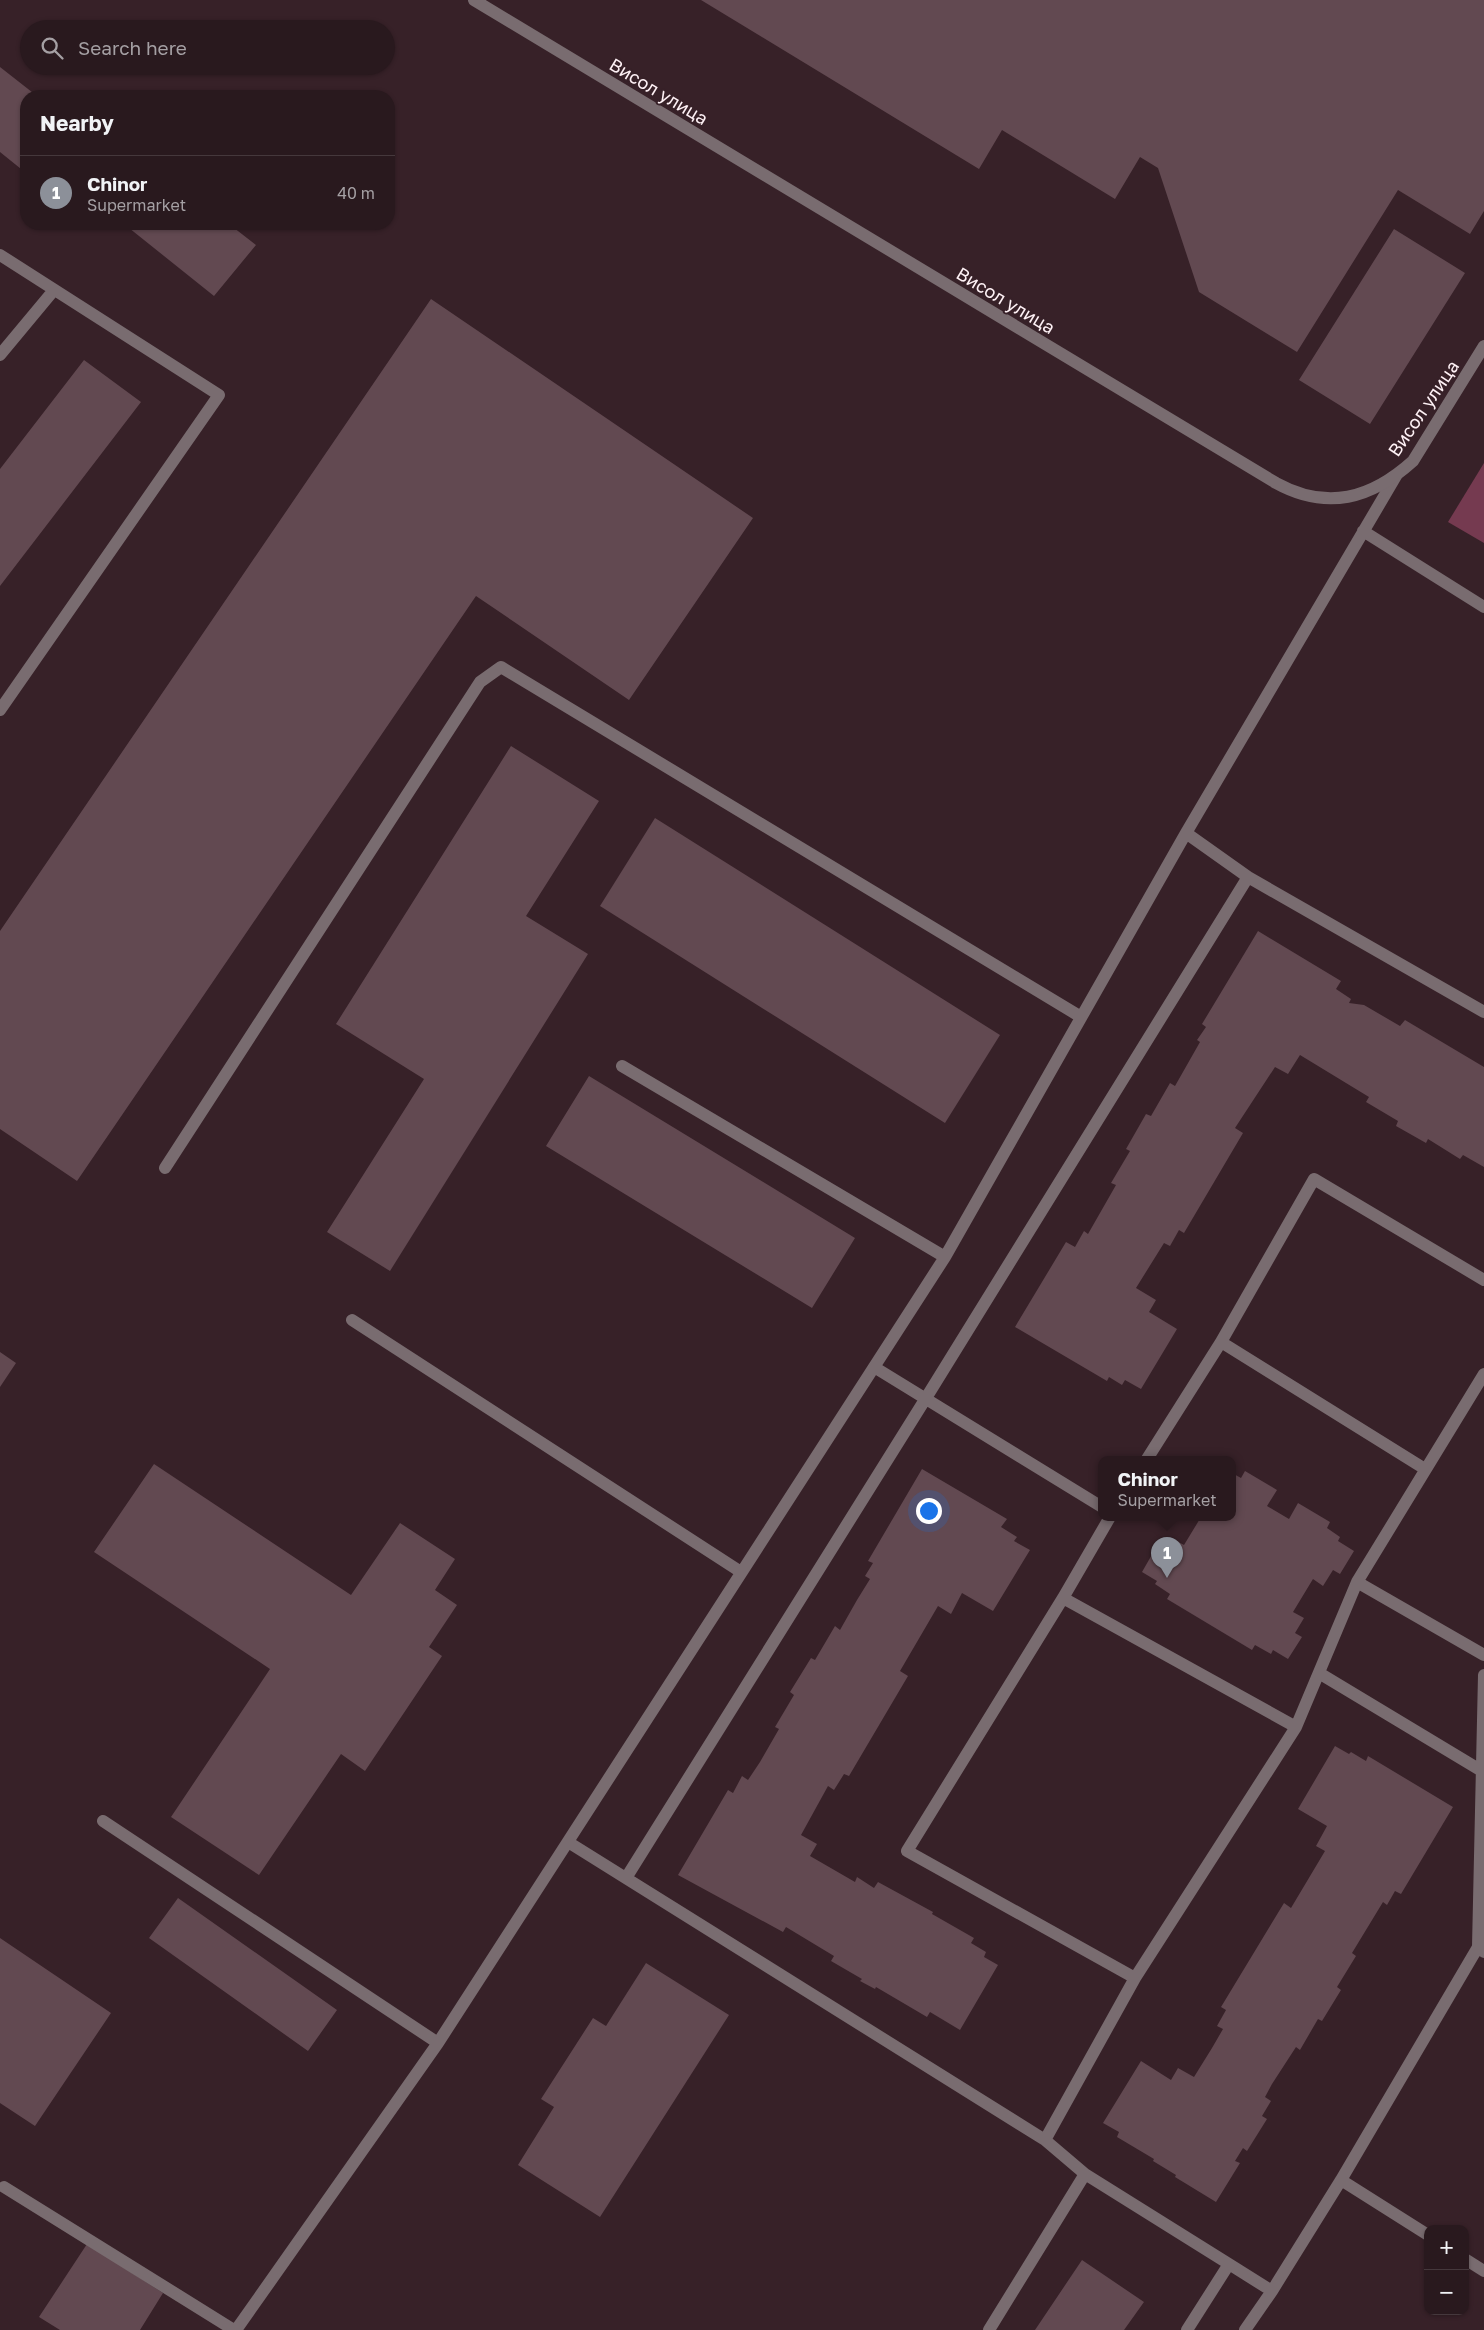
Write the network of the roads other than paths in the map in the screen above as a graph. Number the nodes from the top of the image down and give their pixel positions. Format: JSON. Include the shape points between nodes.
{"nodes":[{"id":1,"x":474,"y":0,"type":"edge"},
{"id":2,"x":0,"y":255,"type":"edge"},
{"id":3,"x":54,"y":290,"type":"junction"},
{"id":4,"x":1484,"y":346,"type":"edge"},
{"id":5,"x":0,"y":355,"type":"edge"},
{"id":6,"x":1396,"y":476,"type":"junction"},
{"id":7,"x":1363,"y":532,"type":"junction"},
{"id":8,"x":1484,"y":608,"type":"edge"},
{"id":9,"x":0,"y":710,"type":"edge"},
{"id":10,"x":1186,"y":833,"type":"junction"},
{"id":11,"x":1248,"y":877,"type":"junction"},
{"id":12,"x":1484,"y":1012,"type":"edge"},
{"id":13,"x":1082,"y":1017,"type":"junction"},
{"id":14,"x":622,"y":1066,"type":"dead end"},
{"id":15,"x":165,"y":1168,"type":"dead end"},
{"id":16,"x":945,"y":1256,"type":"junction"},
{"id":17,"x":1484,"y":1280,"type":"edge"},
{"id":18,"x":352,"y":1320,"type":"dead end"},
{"id":19,"x":1222,"y":1342,"type":"junction"},
{"id":20,"x":874,"y":1367,"type":"junction"},
{"id":21,"x":1484,"y":1374,"type":"edge"},
{"id":22,"x":926,"y":1398,"type":"junction"},
{"id":23,"x":1149,"y":1456,"type":"edge"},
{"id":24,"x":1425,"y":1469,"type":"junction"},
{"id":25,"x":1098,"y":1505,"type":"edge"},
{"id":26,"x":1108,"y":1521,"type":"edge"},
{"id":27,"x":741,"y":1572,"type":"junction"},
{"id":28,"x":1357,"y":1582,"type":"junction"},
{"id":29,"x":1063,"y":1598,"type":"junction"},
{"id":30,"x":1484,"y":1656,"type":"edge"},
{"id":31,"x":1319,"y":1673,"type":"junction"},
{"id":32,"x":1484,"y":1675,"type":"edge"},
{"id":33,"x":1296,"y":1727,"type":"junction"},
{"id":34,"x":1482,"y":1771,"type":"junction"},
{"id":35,"x":103,"y":1821,"type":"dead end"},
{"id":36,"x":568,"y":1842,"type":"junction"},
{"id":37,"x":626,"y":1878,"type":"junction"},
{"id":38,"x":1481,"y":1950,"type":"edge"},
{"id":39,"x":1135,"y":1978,"type":"junction"},
{"id":40,"x":438,"y":2043,"type":"junction"},
{"id":41,"x":1045,"y":2140,"type":"junction"},
{"id":42,"x":1085,"y":2174,"type":"junction"},
{"id":43,"x":1341,"y":2180,"type":"junction"},
{"id":44,"x":4,"y":2187,"type":"dead end"},
{"id":45,"x":1424,"y":2232,"type":"edge"},
{"id":46,"x":1469,"y":2262,"type":"edge"},
{"id":47,"x":1229,"y":2264,"type":"junction"},
{"id":48,"x":1484,"y":2271,"type":"edge"},
{"id":49,"x":1272,"y":2290,"type":"junction"},
{"id":50,"x":235,"y":2330,"type":"edge"},
{"id":51,"x":989,"y":2330,"type":"edge"},
{"id":52,"x":1187,"y":2330,"type":"edge"},
{"id":53,"x":1245,"y":2330,"type":"edge"}],
"edges":[{"from":1,"to":6,"type":"street","name":"Висол улица","via":[[1290,490],[1333,500]]},
{"from":2,"to":3,"type":"street"},
{"from":3,"to":5,"type":"street"},
{"from":3,"to":9,"type":"street","via":[[219,395]]},
{"from":4,"to":6,"type":"street","name":"Висол улица","via":[[1413,461]]},
{"from":6,"to":7,"type":"street"},
{"from":7,"to":8,"type":"street"},
{"from":7,"to":10,"type":"street"},
{"from":10,"to":11,"type":"street"},
{"from":10,"to":13,"type":"street"},
{"from":11,"to":12,"type":"street"},
{"from":11,"to":22,"type":"street"},
{"from":13,"to":15,"type":"street","via":[[501,667],[480,682]]},
{"from":13,"to":16,"type":"street"},
{"from":14,"to":16,"type":"street"},
{"from":16,"to":20,"type":"street"},
{"from":17,"to":19,"type":"street","via":[[1314,1178]]},
{"from":18,"to":27,"type":"street"},
{"from":19,"to":23,"type":"street"},
{"from":19,"to":24,"type":"street"},
{"from":20,"to":22,"type":"street"},
{"from":20,"to":27,"type":"street"},
{"from":21,"to":24,"type":"street"},
{"from":22,"to":25,"type":"street"},
{"from":22,"to":37,"type":"street"},
{"from":24,"to":28,"type":"street"},
{"from":26,"to":29,"type":"street"},
{"from":27,"to":36,"type":"street"},
{"from":28,"to":30,"type":"street"},
{"from":28,"to":31,"type":"street"},
{"from":29,"to":33,"type":"street"},
{"from":29,"to":39,"type":"street","via":[[907,1851]]},
{"from":31,"to":33,"type":"street"},
{"from":31,"to":34,"type":"street"},
{"from":32,"to":34,"type":"street"},
{"from":33,"to":39,"type":"street"},
{"from":34,"to":38,"type":"street"},
{"from":35,"to":40,"type":"street"},
{"from":36,"to":37,"type":"street"},
{"from":36,"to":40,"type":"street"},
{"from":37,"to":41,"type":"street"},
{"from":38,"to":43,"type":"street"},
{"from":39,"to":41,"type":"street"},
{"from":40,"to":50,"type":"street"},
{"from":41,"to":42,"type":"street"},
{"from":42,"to":47,"type":"street"},
{"from":42,"to":51,"type":"street"},
{"from":43,"to":45,"type":"street"},
{"from":43,"to":49,"type":"street"},
{"from":44,"to":50,"type":"street"},
{"from":46,"to":48,"type":"street"},
{"from":47,"to":49,"type":"street"},
{"from":47,"to":52,"type":"street"},
{"from":49,"to":53,"type":"street"}]}
